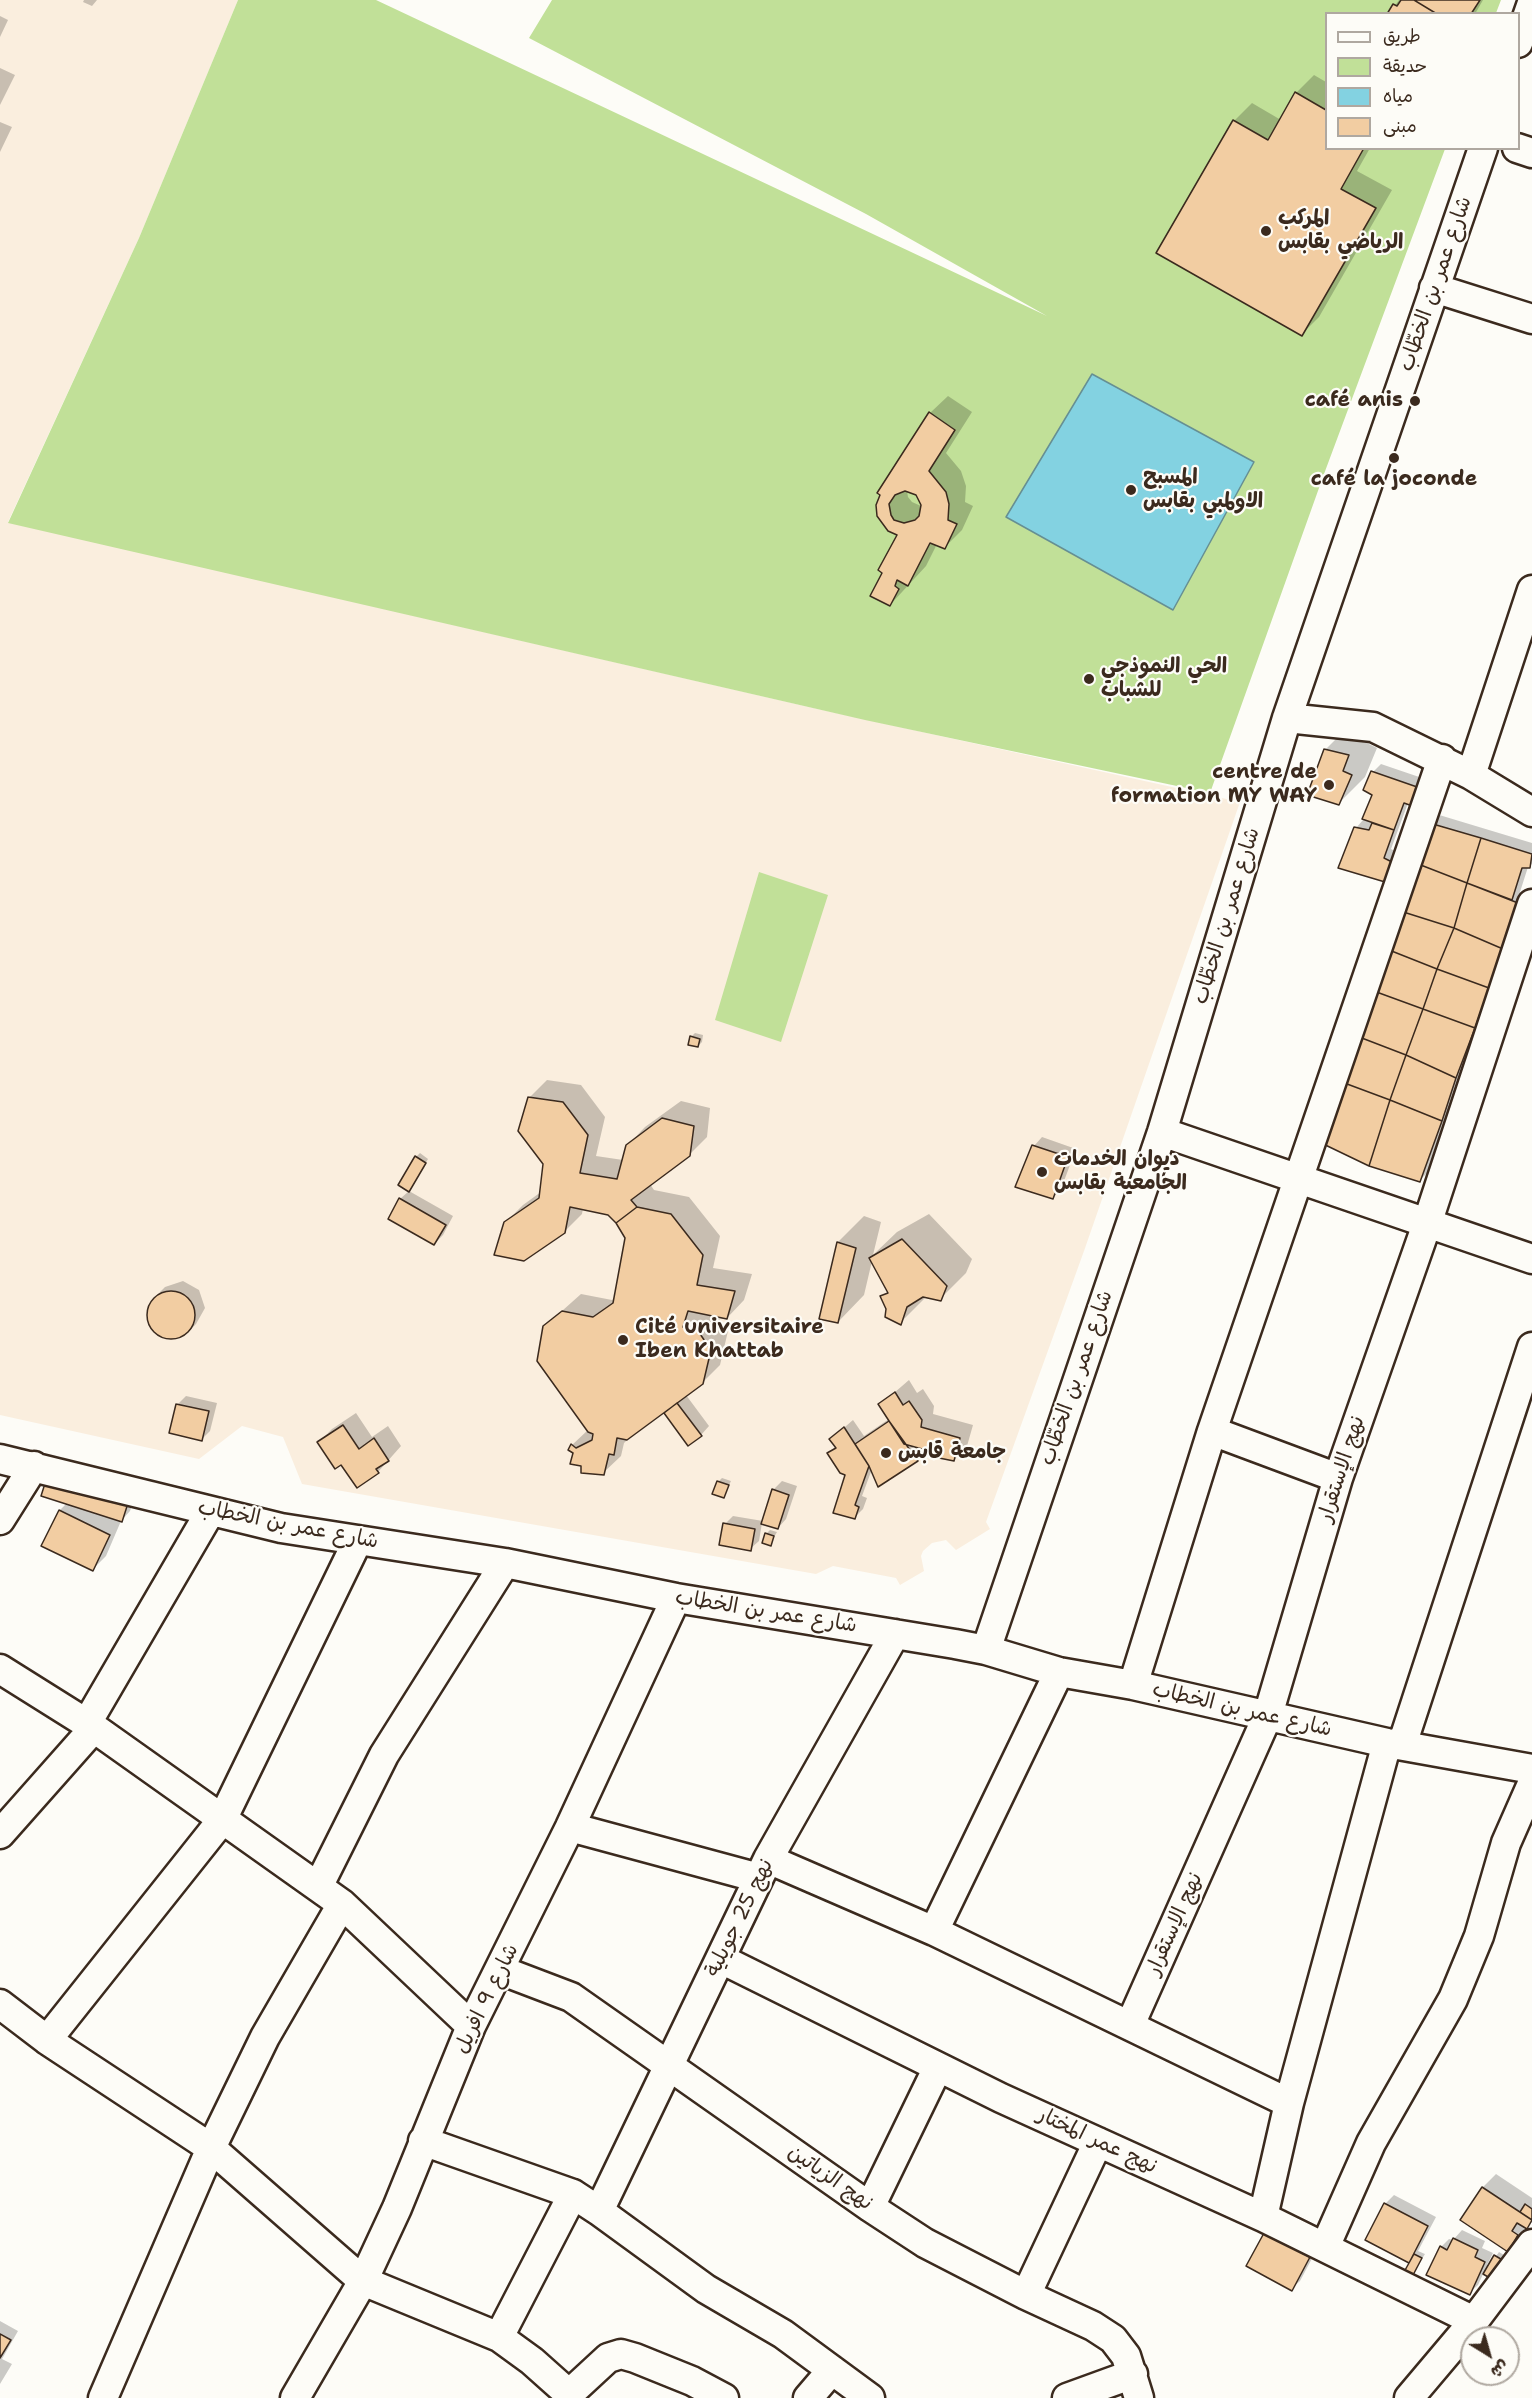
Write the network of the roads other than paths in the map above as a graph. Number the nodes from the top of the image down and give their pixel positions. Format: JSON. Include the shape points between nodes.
{"nodes":[{"id":1,"x":1532,"y":3,"type":"edge"},
{"id":2,"x":1520,"y":37,"type":"edge"},
{"id":3,"x":1482,"y":150,"type":"edge"},
{"id":4,"x":1434,"y":288,"type":"junction"},
{"id":5,"x":1532,"y":319,"type":"edge"},
{"id":6,"x":1532,"y":591,"type":"edge"},
{"id":7,"x":1287,"y":718,"type":"junction"},
{"id":8,"x":1442,"y":759,"type":"junction"},
{"id":9,"x":1471,"y":775,"type":"junction"},
{"id":10,"x":1532,"y":812,"type":"edge"},
{"id":11,"x":1532,"y":904,"type":"edge"},
{"id":12,"x":1161,"y":1132,"type":"junction"},
{"id":13,"x":1297,"y":1179,"type":"junction"},
{"id":14,"x":1426,"y":1224,"type":"junction"},
{"id":15,"x":1532,"y":1259,"type":"edge"},
{"id":16,"x":1532,"y":1347,"type":"edge"},
{"id":17,"x":1212,"y":1431,"type":"junction"},
{"id":18,"x":0,"y":1459,"type":"edge"},
{"id":19,"x":34,"y":1466,"type":"junction"},
{"id":20,"x":1338,"y":1478,"type":"junction"},
{"id":21,"x":210,"y":1512,"type":"junction"},
{"id":22,"x":0,"y":1520,"type":"edge"},
{"id":23,"x":358,"y":1540,"type":"junction"},
{"id":24,"x":505,"y":1563,"type":"junction"},
{"id":25,"x":676,"y":1598,"type":"junction"},
{"id":26,"x":895,"y":1634,"type":"junction"},
{"id":27,"x":986,"y":1650,"type":"junction"},
{"id":28,"x":0,"y":1669,"type":"edge"},
{"id":29,"x":1059,"y":1672,"type":"junction"},
{"id":30,"x":1133,"y":1685,"type":"junction"},
{"id":31,"x":1268,"y":1715,"type":"junction"},
{"id":32,"x":90,"y":1726,"type":"junction"},
{"id":33,"x":1394,"y":1744,"type":"junction"},
{"id":34,"x":1532,"y":1769,"type":"edge"},
{"id":35,"x":1532,"y":1784,"type":"edge"},
{"id":36,"x":222,"y":1820,"type":"junction"},
{"id":37,"x":570,"y":1827,"type":"junction"},
{"id":38,"x":0,"y":1833,"type":"edge"},
{"id":39,"x":764,"y":1868,"type":"junction"},
{"id":40,"x":318,"y":1887,"type":"junction"},
{"id":41,"x":342,"y":1904,"type":"junction"},
{"id":42,"x":934,"y":1931,"type":"junction"},
{"id":43,"x":721,"y":1959,"type":"junction"},
{"id":44,"x":500,"y":1970,"type":"junction"},
{"id":45,"x":0,"y":2004,"type":"edge"},
{"id":46,"x":1130,"y":2025,"type":"junction"},
{"id":47,"x":471,"y":2026,"type":"junction"},
{"id":48,"x":47,"y":2040,"type":"junction"},
{"id":49,"x":668,"y":2063,"type":"junction"},
{"id":50,"x":938,"y":2067,"type":"junction"},
{"id":51,"x":1289,"y":2103,"type":"junction"},
{"id":52,"x":423,"y":2141,"type":"junction"},
{"id":53,"x":1098,"y":2142,"type":"junction"},
{"id":54,"x":211,"y":2148,"type":"junction"},
{"id":55,"x":573,"y":2194,"type":"junction"},
{"id":56,"x":870,"y":2207,"type":"junction"},
{"id":57,"x":599,"y":2211,"type":"junction"},
{"id":58,"x":1263,"y":2217,"type":"junction"},
{"id":59,"x":1532,"y":2244,"type":"edge"},
{"id":60,"x":1324,"y":2247,"type":"junction"},
{"id":61,"x":363,"y":2281,"type":"junction"},
{"id":62,"x":1026,"y":2295,"type":"junction"},
{"id":63,"x":1474,"y":2321,"type":"junction"},
{"id":64,"x":499,"y":2337,"type":"junction"},
{"id":65,"x":832,"y":2370,"type":"junction"},
{"id":66,"x":1136,"y":2386,"type":"edge"},
{"id":67,"x":570,"y":2396,"type":"edge"},
{"id":68,"x":103,"y":2398,"type":"edge"},
{"id":69,"x":295,"y":2398,"type":"edge"},
{"id":70,"x":724,"y":2398,"type":"edge"},
{"id":71,"x":808,"y":2398,"type":"edge"},
{"id":72,"x":870,"y":2398,"type":"edge"},
{"id":73,"x":1066,"y":2398,"type":"edge"},
{"id":74,"x":1409,"y":2398,"type":"edge"}],
"edges":[{"from":1,"to":2,"type":"street"},
{"from":3,"to":4,"type":"street","name":"شارع عمر بن الخطّاب"},
{"from":4,"to":5,"type":"street"},
{"from":4,"to":7,"type":"street","name":"شارع عمر بن الخطّاب"},
{"from":6,"to":9,"type":"street"},
{"from":7,"to":8,"type":"street","via":[[1373,727]]},
{"from":7,"to":12,"type":"street","name":"شارع عمر بن الخطّاب"},
{"from":8,"to":9,"type":"street"},
{"from":8,"to":13,"type":"street"},
{"from":9,"to":10,"type":"street"},
{"from":11,"to":14,"type":"street","name":"نهج الإستقرار"},
{"from":12,"to":13,"type":"street"},
{"from":12,"to":27,"type":"street","name":"شارع عمر بن الخطّاب"},
{"from":13,"to":14,"type":"street"},
{"from":13,"to":17,"type":"street"},
{"from":14,"to":15,"type":"street"},
{"from":14,"to":20,"type":"street","name":"نهج الإستقرار"},
{"from":16,"to":33,"type":"street"},
{"from":17,"to":20,"type":"street"},
{"from":17,"to":30,"type":"street"},
{"from":18,"to":19,"type":"street","name":"شارع عمر بن الخطاب"},
{"from":19,"to":21,"type":"street","name":"شارع عمر بن الخطاب"},
{"from":19,"to":22,"type":"street"},
{"from":20,"to":31,"type":"street","name":"نهج الإستقرار"},
{"from":21,"to":23,"type":"street","name":"شارع عمر بن الخطاب"},
{"from":21,"to":32,"type":"street"},
{"from":23,"to":24,"type":"street","name":"شارع عمر بن الخطاب"},
{"from":23,"to":36,"type":"street"},
{"from":24,"to":25,"type":"street","name":"شارع عمر بن الخطاب"},
{"from":24,"to":40,"type":"street","via":[[384,1755]]},
{"from":25,"to":26,"type":"street","name":"شارع عمر بن الخطاب"},
{"from":25,"to":37,"type":"street","name":"شارع 9 افريل"},
{"from":26,"to":27,"type":"street","name":"شارع عمر بن الخطاب"},
{"from":26,"to":39,"type":"street","name":"نهج 25 جويلية"},
{"from":27,"to":29,"type":"street","name":"شارع عمر بن الخطاب"},
{"from":28,"to":32,"type":"street"},
{"from":29,"to":30,"type":"street","name":"شارع عمر بن الخطاب"},
{"from":29,"to":42,"type":"street"},
{"from":30,"to":31,"type":"street","name":"شارع عمر بن الخطاب"},
{"from":31,"to":33,"type":"street","name":"شارع عمر بن الخطاب"},
{"from":31,"to":46,"type":"street","name":"نهج الإستقرار"},
{"from":32,"to":36,"type":"street"},
{"from":32,"to":38,"type":"street"},
{"from":33,"to":34,"type":"street","name":"شارع عمر بن الخطاب"},
{"from":33,"to":51,"type":"street"},
{"from":35,"to":60,"type":"street","via":[[1506,1842],[1479,1936],[1453,1999],[1371,2144]]},
{"from":36,"to":40,"type":"street"},
{"from":36,"to":48,"type":"street"},
{"from":37,"to":39,"type":"street"},
{"from":37,"to":44,"type":"street","name":"شارع 9 افريل"},
{"from":39,"to":42,"type":"street"},
{"from":39,"to":43,"type":"street","name":"نهج 25 جويلية"},
{"from":40,"to":41,"type":"street"},
{"from":41,"to":47,"type":"street"},
{"from":41,"to":54,"type":"street","via":[[265,2037]]},
{"from":42,"to":46,"type":"street"},
{"from":43,"to":49,"type":"street","name":"نهج 25 جويلية"},
{"from":43,"to":50,"type":"street","name":"نهج عمر المختار"},
{"from":44,"to":47,"type":"street","name":"شارع 9 افريل"},
{"from":44,"to":49,"type":"street","name":"نهج الزياتين","via":[[571,1997]]},
{"from":45,"to":48,"type":"street"},
{"from":46,"to":51,"type":"street"},
{"from":47,"to":52,"type":"street","name":"شارع 9 افريل"},
{"from":48,"to":54,"type":"street"},
{"from":49,"to":56,"type":"street","name":"نهج الزياتين"},
{"from":49,"to":57,"type":"street","name":"نهج 25 جويلية"},
{"from":50,"to":53,"type":"street","name":"نهج عمر المختار"},
{"from":50,"to":56,"type":"street"},
{"from":51,"to":58,"type":"street"},
{"from":52,"to":55,"type":"street"},
{"from":52,"to":61,"type":"street","name":"شارع 9 افريل"},
{"from":53,"to":58,"type":"street","name":"نهج عمر المختار"},
{"from":53,"to":62,"type":"street"},
{"from":54,"to":61,"type":"street"},
{"from":54,"to":68,"type":"street"},
{"from":55,"to":57,"type":"street"},
{"from":55,"to":64,"type":"street"},
{"from":56,"to":62,"type":"street","name":"نهج الزياتين","via":[[925,2242]]},
{"from":57,"to":65,"type":"street","via":[[705,2289],[783,2334]]},
{"from":58,"to":60,"type":"street","name":"نهج عمر المختار"},
{"from":59,"to":63,"type":"street"},
{"from":60,"to":63,"type":"street","name":"نهج عمر المختار"},
{"from":61,"to":64,"type":"street"},
{"from":61,"to":69,"type":"street","name":"شارع 9 افريل"},
{"from":62,"to":66,"type":"street","name":"نهج الزياتين","via":[[1094,2326],[1113,2339],[1126,2356]]},
{"from":63,"to":74,"type":"street"},
{"from":64,"to":67,"type":"street"},
{"from":65,"to":71,"type":"street"},
{"from":65,"to":72,"type":"street"},
{"from":66,"to":73,"type":"street"},
{"from":67,"to":70,"type":"street","via":[[608,2358],[621,2354],[692,2381]]}]}
